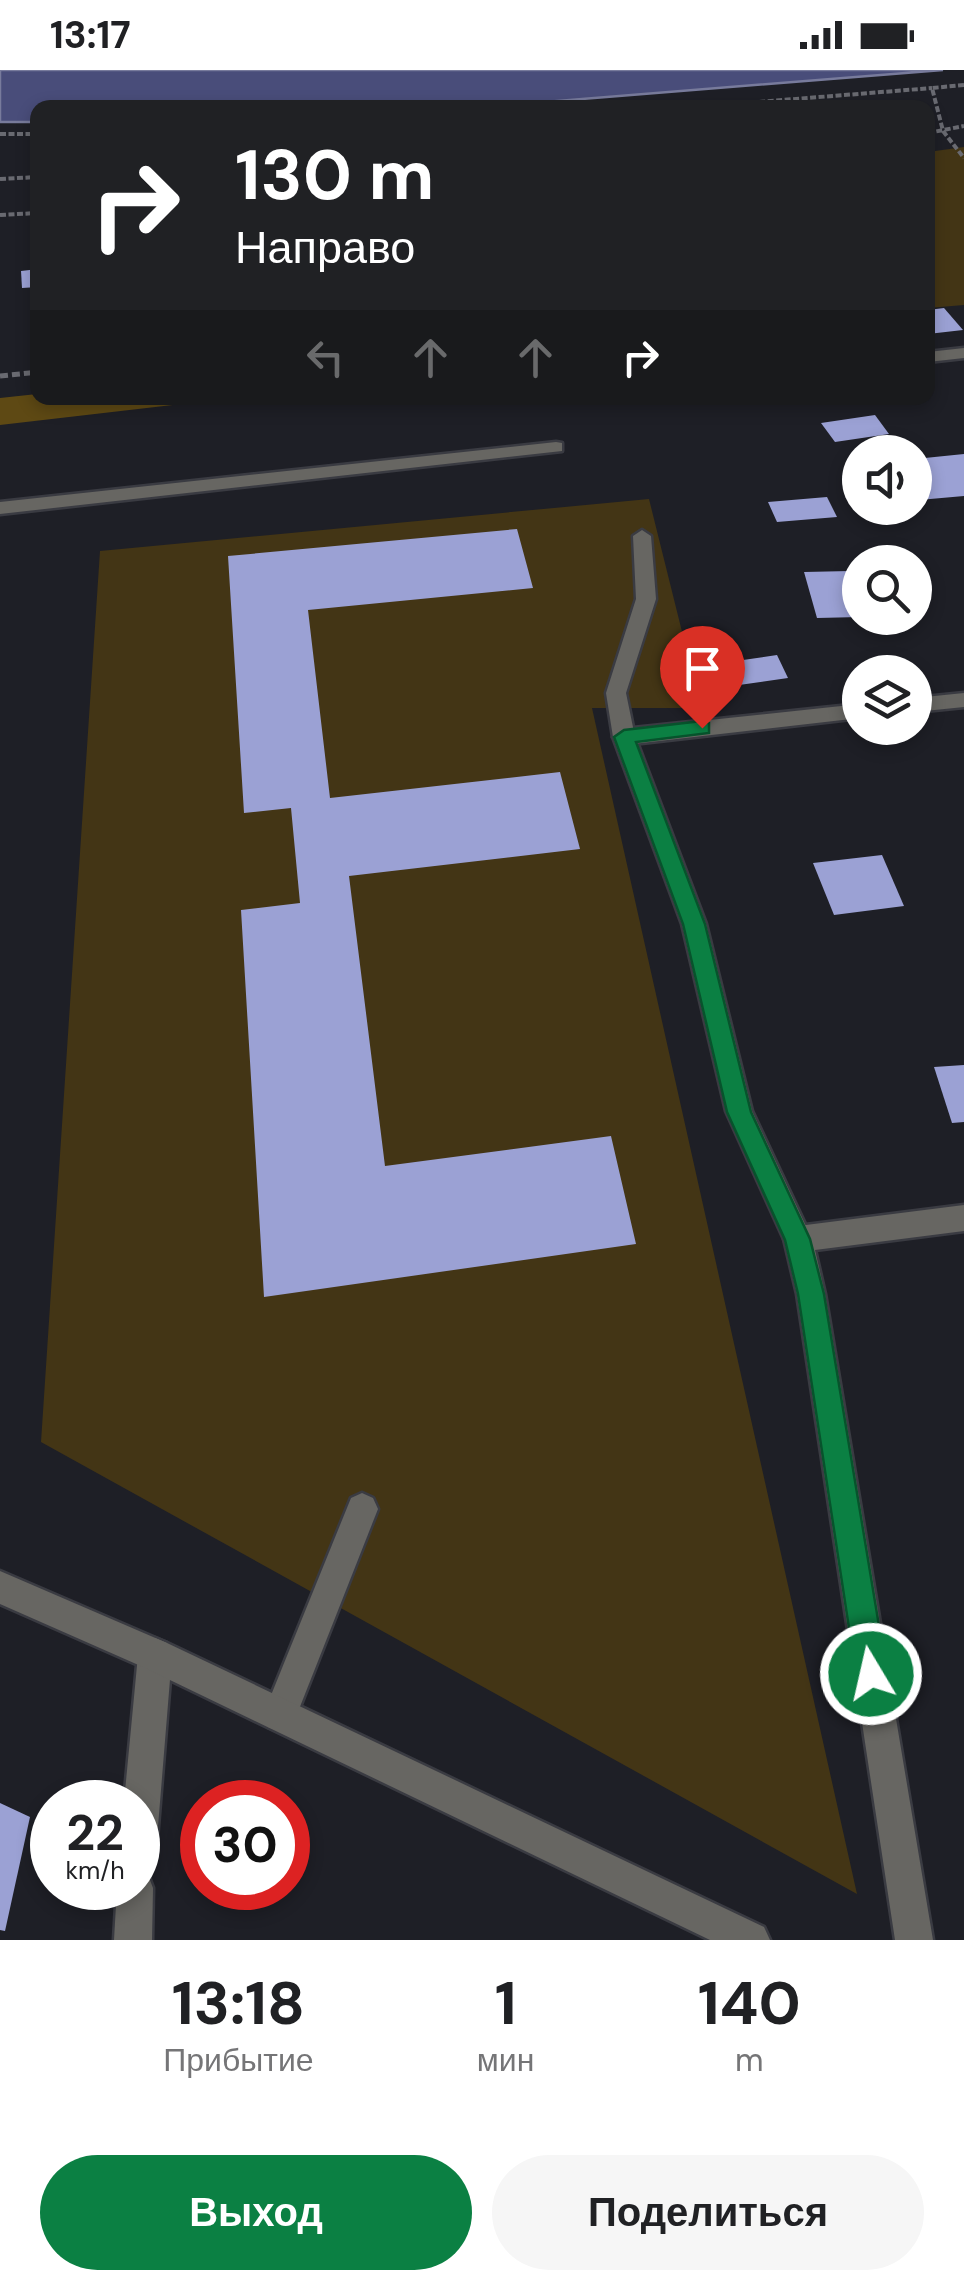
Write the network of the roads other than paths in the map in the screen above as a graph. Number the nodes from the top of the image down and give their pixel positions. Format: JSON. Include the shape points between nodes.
{"nodes":[{"id":1,"x":964,"y":353,"type":"edge"},
{"id":2,"x":935,"y":356,"type":"edge"},
{"id":3,"x":556,"y":447,"type":"dead end"},
{"id":4,"x":0,"y":508,"type":"edge"},
{"id":5,"x":642,"y":536,"type":"dead end"},
{"id":6,"x":964,"y":700,"type":"edge"},
{"id":7,"x":932,"y":703,"type":"edge"},
{"id":8,"x":842,"y":713,"type":"edge"},
{"id":9,"x":624,"y":737,"type":"junction"},
{"id":10,"x":964,"y":1218,"type":"edge"},
{"id":11,"x":798,"y":1239,"type":"junction"},
{"id":12,"x":362,"y":1509,"type":"dead end"},
{"id":13,"x":0,"y":1587,"type":"edge"},
{"id":14,"x":154,"y":1655,"type":"junction"},
{"id":15,"x":280,"y":1715,"type":"junction"},
{"id":16,"x":146,"y":1780,"type":"edge"},
{"id":17,"x":134,"y":1910,"type":"edge"},
{"id":18,"x":133,"y":1940,"type":"edge"},
{"id":19,"x":752,"y":1940,"type":"edge"},
{"id":20,"x":914,"y":1940,"type":"edge"}],
"edges":[{"from":1,"to":2,"type":"street"},
{"from":3,"to":4,"type":"street"},
{"from":5,"to":9,"type":"street","via":[[646,598],[616,693]]},
{"from":6,"to":7,"type":"street"},
{"from":8,"to":9,"type":"street"},
{"from":9,"to":11,"type":"street","via":[[694,924],[739,1112]]},
{"from":10,"to":11,"type":"street"},
{"from":11,"to":20,"type":"street"},
{"from":12,"to":15,"type":"street"},
{"from":13,"to":14,"type":"street"},
{"from":14,"to":15,"type":"street"},
{"from":14,"to":16,"type":"street"},
{"from":15,"to":19,"type":"street"},
{"from":17,"to":18,"type":"street"}]}
